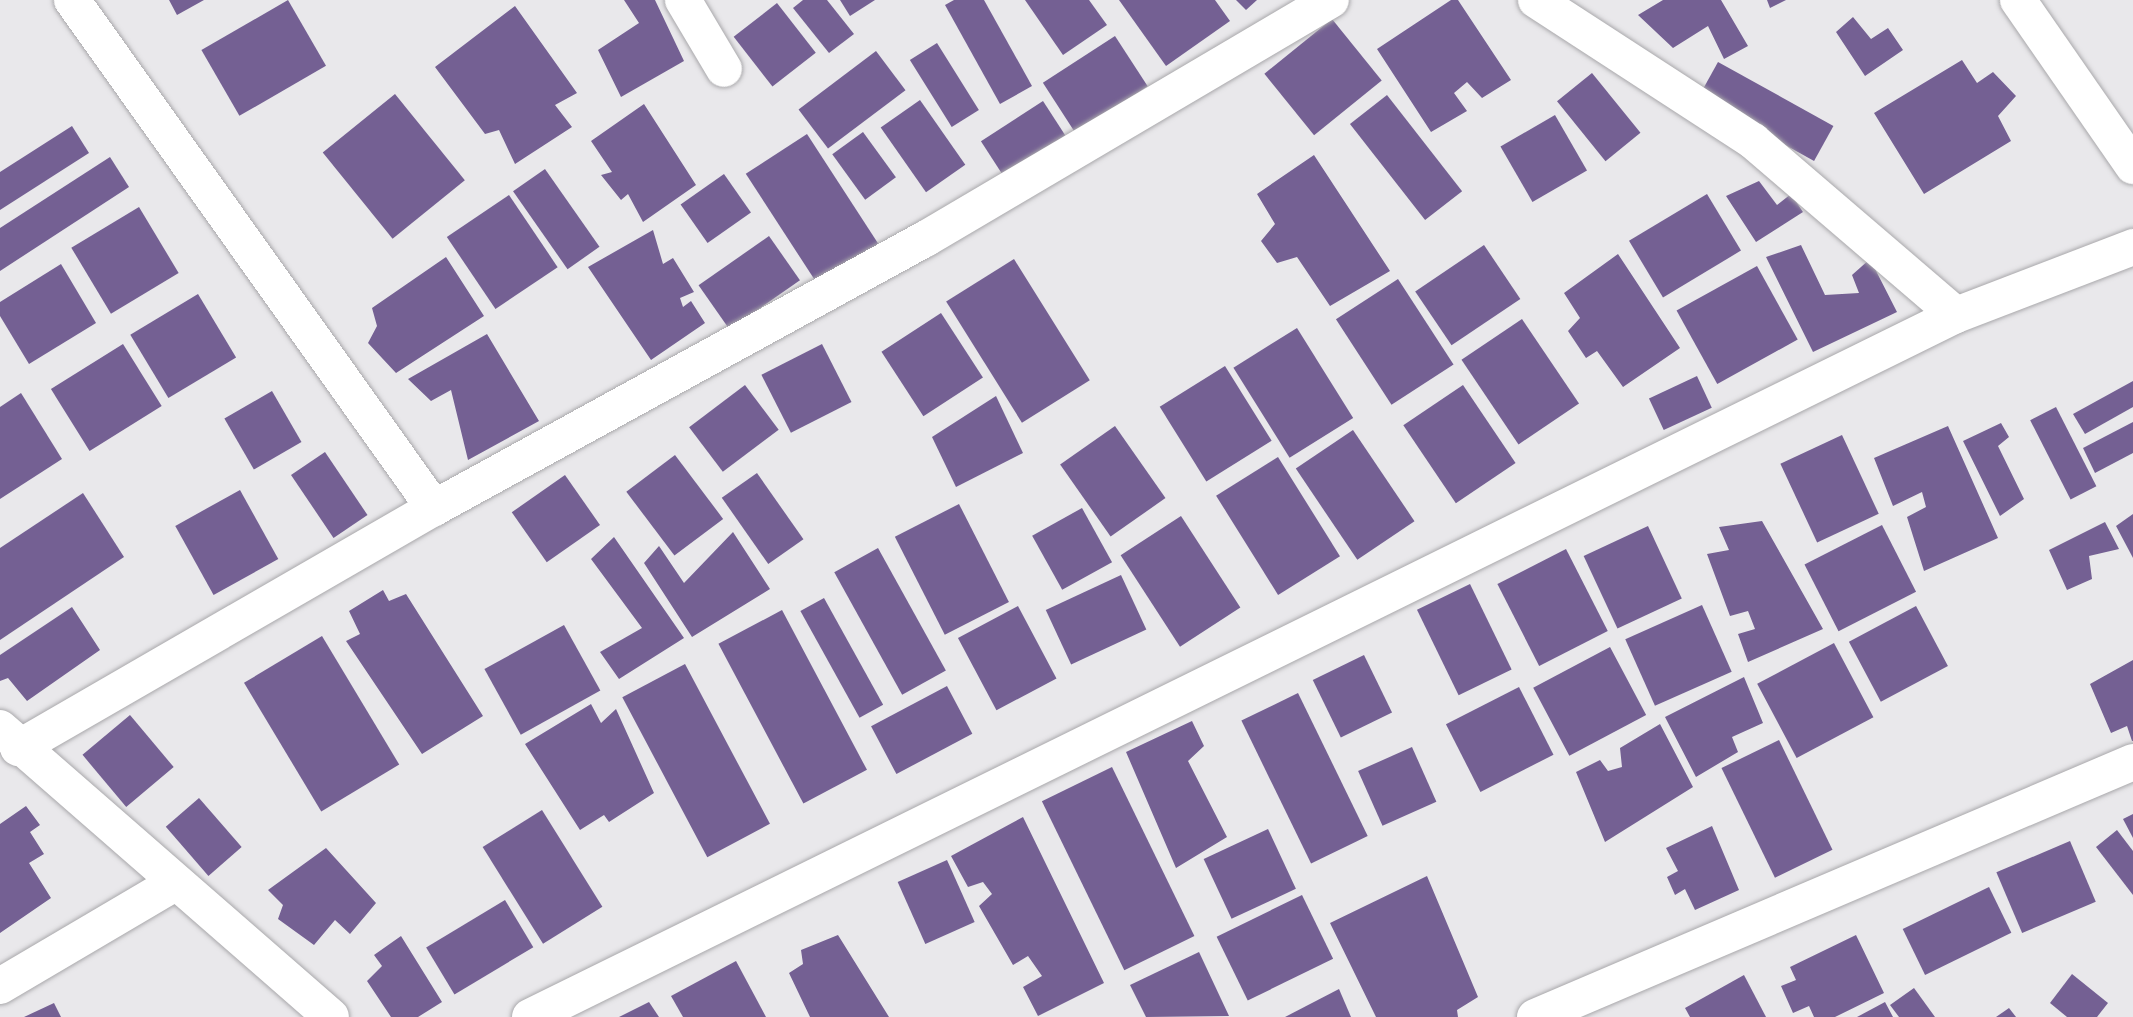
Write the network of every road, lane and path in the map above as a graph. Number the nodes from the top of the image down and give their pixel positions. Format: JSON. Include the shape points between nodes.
{"nodes":[{"id":1,"x":72,"y":0,"type":"edge"},
{"id":2,"x":683,"y":0,"type":"edge"},
{"id":3,"x":1331,"y":0,"type":"edge"},
{"id":4,"x":1536,"y":0,"type":"edge"},
{"id":5,"x":2018,"y":0,"type":"edge"},
{"id":6,"x":724,"y":69,"type":"dead end"},
{"id":7,"x":2133,"y":166,"type":"edge"},
{"id":8,"x":2133,"y":247,"type":"edge"},
{"id":9,"x":1956,"y":315,"type":"junction"},
{"id":10,"x":434,"y":508,"type":"junction"},
{"id":11,"x":9,"y":738,"type":"edge"},
{"id":12,"x":2133,"y":762,"type":"edge"},
{"id":13,"x":173,"y":884,"type":"junction"},
{"id":14,"x":0,"y":986,"type":"edge"},
{"id":15,"x":331,"y":1017,"type":"edge"},
{"id":16,"x":530,"y":1017,"type":"edge"},
{"id":17,"x":1535,"y":1017,"type":"edge"}],
"edges":[{"from":1,"to":10,"type":"street"},
{"from":2,"to":6,"type":"street"},
{"from":3,"to":10,"type":"street","via":[[925,239]]},
{"from":4,"to":9,"type":"street","via":[[1753,141]]},
{"from":5,"to":7,"type":"street"},
{"from":8,"to":9,"type":"street"},
{"from":9,"to":16,"type":"street"},
{"from":10,"to":11,"type":"street"},
{"from":11,"to":13,"type":"street"},
{"from":12,"to":17,"type":"street"},
{"from":13,"to":14,"type":"street"},
{"from":13,"to":15,"type":"street"}]}
